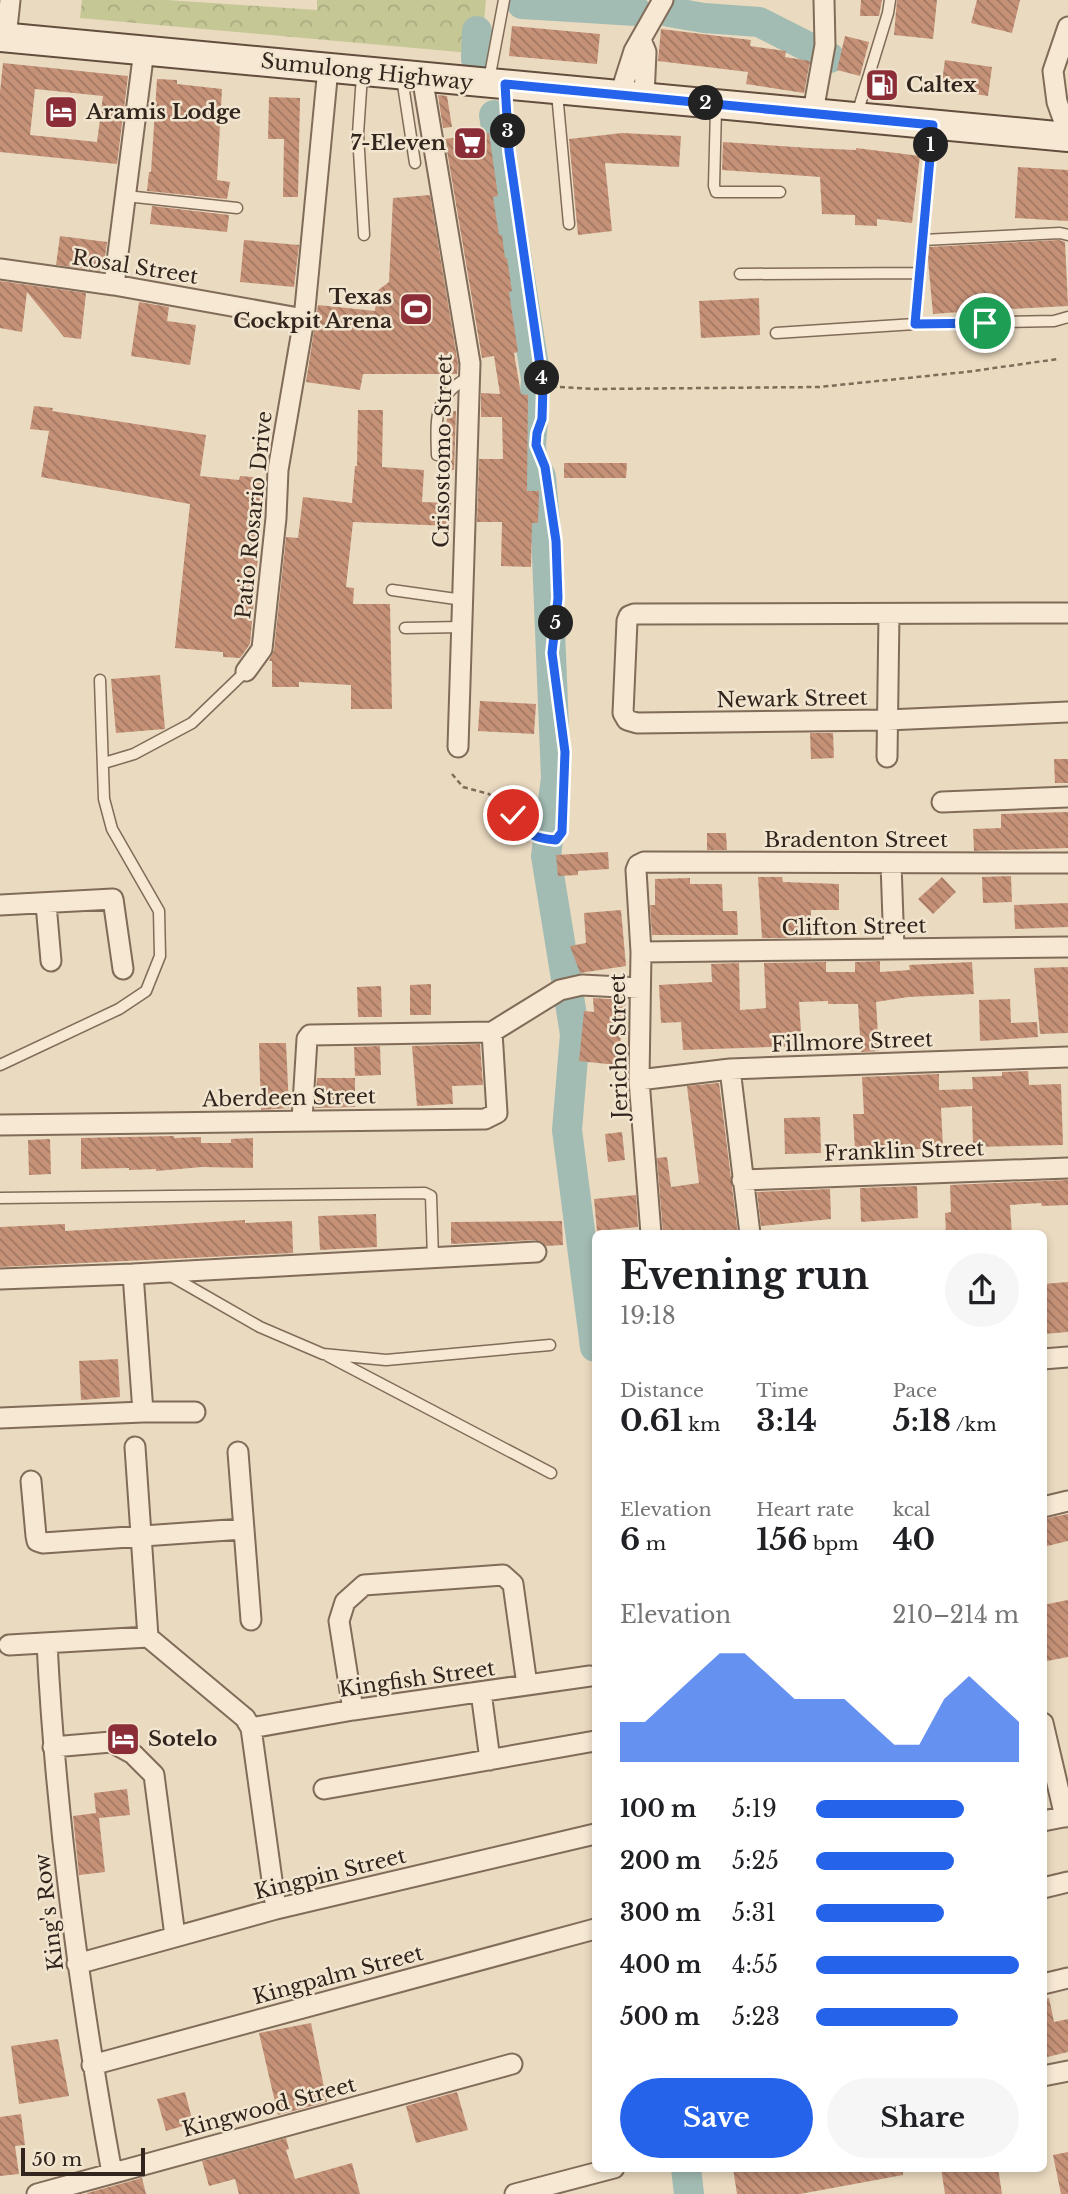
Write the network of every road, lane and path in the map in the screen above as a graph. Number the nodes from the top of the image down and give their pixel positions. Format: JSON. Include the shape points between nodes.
{"nodes":[{"id":1,"x":10,"y":0,"type":"edge"},
{"id":2,"x":504,"y":0,"type":"edge"},
{"id":3,"x":663,"y":0,"type":"edge"},
{"id":4,"x":824,"y":0,"type":"edge"},
{"id":5,"x":890,"y":0,"type":"edge"},
{"id":6,"x":1068,"y":27,"type":"edge"},
{"id":7,"x":3,"y":37,"type":"edge"},
{"id":8,"x":144,"y":50,"type":"junction"},
{"id":9,"x":328,"y":68,"type":"junction"},
{"id":10,"x":362,"y":71,"type":"junction"},
{"id":11,"x":412,"y":76,"type":"junction"},
{"id":12,"x":497,"y":84,"type":"junction"},
{"id":13,"x":556,"y":89,"type":"junction"},
{"id":14,"x":632,"y":96,"type":"junction"},
{"id":15,"x":716,"y":104,"type":"junction"},
{"id":16,"x":813,"y":112,"type":"junction"},
{"id":17,"x":856,"y":117,"type":"junction"},
{"id":18,"x":933,"y":125,"type":"junction"},
{"id":19,"x":1068,"y":135,"type":"edge"},
{"id":20,"x":415,"y":163,"type":"dead end"},
{"id":21,"x":780,"y":192,"type":"dead end"},
{"id":22,"x":127,"y":196,"type":"junction"},
{"id":23,"x":237,"y":208,"type":"dead end"},
{"id":24,"x":569,"y":224,"type":"dead end"},
{"id":25,"x":364,"y":235,"type":"dead end"},
{"id":26,"x":1068,"y":235,"type":"edge"},
{"id":27,"x":923,"y":240,"type":"junction"},
{"id":28,"x":0,"y":269,"type":"edge"},
{"id":29,"x":920,"y":273,"type":"junction"},
{"id":30,"x":740,"y":274,"type":"dead end"},
{"id":31,"x":114,"y":285,"type":"junction"},
{"id":32,"x":1068,"y":317,"type":"edge"},
{"id":33,"x":304,"y":319,"type":"junction"},
{"id":34,"x":915,"y":324,"type":"junction"},
{"id":35,"x":776,"y":333,"type":"dead end"},
{"id":36,"x":1058,"y":359,"type":"dead end"},
{"id":37,"x":469,"y":377,"type":"junction"},
{"id":38,"x":543,"y":386,"type":"junction"},
{"id":39,"x":438,"y":455,"type":"dead end"},
{"id":40,"x":392,"y":590,"type":"dead end"},
{"id":41,"x":463,"y":600,"type":"junction"},
{"id":42,"x":1068,"y":613,"type":"edge"},
{"id":43,"x":890,"y":614,"type":"junction"},
{"id":44,"x":462,"y":626,"type":"junction"},
{"id":45,"x":405,"y":628,"type":"dead end"},
{"id":46,"x":246,"y":671,"type":"joint"},
{"id":47,"x":100,"y":680,"type":"dead end"},
{"id":48,"x":1068,"y":712,"type":"edge"},
{"id":49,"x":887,"y":720,"type":"junction"},
{"id":50,"x":458,"y":747,"type":"dead end"},
{"id":51,"x":887,"y":757,"type":"dead end"},
{"id":52,"x":104,"y":763,"type":"junction"},
{"id":53,"x":452,"y":774,"type":"dead end"},
{"id":54,"x":1068,"y":797,"type":"edge"},
{"id":55,"x":942,"y":802,"type":"dead end"},
{"id":56,"x":644,"y":862,"type":"joint"},
{"id":57,"x":891,"y":863,"type":"junction"},
{"id":58,"x":1068,"y":863,"type":"edge"},
{"id":59,"x":46,"y":904,"type":"junction"},
{"id":60,"x":0,"y":905,"type":"edge"},
{"id":61,"x":1068,"y":947,"type":"edge"},
{"id":62,"x":894,"y":949,"type":"junction"},
{"id":63,"x":641,"y":952,"type":"junction"},
{"id":64,"x":51,"y":961,"type":"dead end"},
{"id":65,"x":123,"y":969,"type":"dead end"},
{"id":66,"x":640,"y":988,"type":"junction"},
{"id":67,"x":492,"y":1032,"type":"junction"},
{"id":68,"x":1068,"y":1057,"type":"edge"},
{"id":69,"x":0,"y":1065,"type":"edge"},
{"id":70,"x":730,"y":1069,"type":"junction"},
{"id":71,"x":639,"y":1080,"type":"junction"},
{"id":72,"x":302,"y":1120,"type":"junction"},
{"id":73,"x":0,"y":1125,"type":"edge"},
{"id":74,"x":1068,"y":1168,"type":"edge"},
{"id":75,"x":742,"y":1181,"type":"junction"},
{"id":76,"x":0,"y":1198,"type":"edge"},
{"id":77,"x":651,"y":1230,"type":"edge"},
{"id":78,"x":749,"y":1230,"type":"edge"},
{"id":79,"x":536,"y":1252,"type":"dead end"},
{"id":80,"x":433,"y":1258,"type":"junction"},
{"id":81,"x":166,"y":1273,"type":"junction"},
{"id":82,"x":133,"y":1274,"type":"junction"},
{"id":83,"x":0,"y":1279,"type":"edge"},
{"id":84,"x":550,"y":1345,"type":"dead end"},
{"id":85,"x":323,"y":1354,"type":"junction"},
{"id":86,"x":1068,"y":1357,"type":"edge"},
{"id":87,"x":1047,"y":1359,"type":"edge"},
{"id":88,"x":143,"y":1412,"type":"junction"},
{"id":89,"x":195,"y":1412,"type":"dead end"},
{"id":90,"x":0,"y":1418,"type":"edge"},
{"id":91,"x":135,"y":1447,"type":"dead end"},
{"id":92,"x":238,"y":1452,"type":"dead end"},
{"id":93,"x":551,"y":1473,"type":"dead end"},
{"id":94,"x":31,"y":1481,"type":"dead end"},
{"id":95,"x":1068,"y":1501,"type":"edge"},
{"id":96,"x":1047,"y":1506,"type":"edge"},
{"id":97,"x":243,"y":1529,"type":"junction"},
{"id":98,"x":141,"y":1536,"type":"junction"},
{"id":99,"x":251,"y":1620,"type":"dead end"},
{"id":100,"x":148,"y":1637,"type":"junction"},
{"id":101,"x":47,"y":1643,"type":"junction"},
{"id":102,"x":9,"y":1645,"type":"dead end"},
{"id":103,"x":590,"y":1676,"type":"dead end"},
{"id":104,"x":527,"y":1685,"type":"junction"},
{"id":105,"x":481,"y":1692,"type":"junction"},
{"id":106,"x":353,"y":1710,"type":"junction"},
{"id":107,"x":251,"y":1728,"type":"junction"},
{"id":108,"x":1047,"y":1738,"type":"edge"},
{"id":109,"x":592,"y":1742,"type":"edge"},
{"id":110,"x":53,"y":1747,"type":"junction"},
{"id":111,"x":491,"y":1760,"type":"junction"},
{"id":112,"x":324,"y":1788,"type":"dead end"},
{"id":113,"x":1067,"y":1816,"type":"edge"},
{"id":114,"x":1047,"y":1820,"type":"edge"},
{"id":115,"x":592,"y":1835,"type":"edge"},
{"id":116,"x":1068,"y":1882,"type":"edge"},
{"id":117,"x":1047,"y":1887,"type":"edge"},
{"id":118,"x":275,"y":1909,"type":"junction"},
{"id":119,"x":592,"y":1930,"type":"edge"},
{"id":120,"x":175,"y":1936,"type":"junction"},
{"id":121,"x":77,"y":1964,"type":"junction"},
{"id":122,"x":1068,"y":1978,"type":"edge"},
{"id":123,"x":1047,"y":1983,"type":"edge"},
{"id":124,"x":512,"y":2064,"type":"dead end"},
{"id":125,"x":92,"y":2065,"type":"junction"},
{"id":126,"x":1068,"y":2071,"type":"edge"},
{"id":127,"x":1047,"y":2076,"type":"edge"},
{"id":128,"x":603,"y":2172,"type":"edge"},
{"id":129,"x":112,"y":2173,"type":"junction"},
{"id":130,"x":559,"y":2188,"type":"edge"},
{"id":131,"x":37,"y":2194,"type":"edge"},
{"id":132,"x":515,"y":2194,"type":"edge"}],
"edges":[{"from":1,"to":7,"type":"street"},
{"from":2,"to":12,"type":"lane"},
{"from":3,"to":14,"type":"street","via":[[634,51]]},
{"from":4,"to":16,"type":"street","via":[[823,54]]},
{"from":5,"to":17,"type":"lane"},
{"from":6,"to":19,"type":"street","via":[[1052,71]]},
{"from":7,"to":8,"type":"main road","name":"Sumulong Highway"},
{"from":8,"to":9,"type":"main road","name":"Sumulong Highway"},
{"from":8,"to":22,"type":"street"},
{"from":9,"to":10,"type":"main road","name":"Sumulong Highway"},
{"from":9,"to":33,"type":"street","name":"Patio Rosario Drive"},
{"from":10,"to":11,"type":"main road","name":"Sumulong Highway"},
{"from":10,"to":25,"type":"lane","via":[[358,134]]},
{"from":11,"to":12,"type":"main road","name":"Sumulong Highway"},
{"from":11,"to":20,"type":"lane"},
{"from":11,"to":37,"type":"street","name":"Crisostomo Street","via":[[470,363]]},
{"from":12,"to":13,"type":"main road","name":"Sumulong Highway"},
{"from":12,"to":38,"type":"path"},
{"from":13,"to":14,"type":"main road","name":"Sumulong Highway"},
{"from":13,"to":24,"type":"lane"},
{"from":14,"to":15,"type":"main road","name":"Sumulong Highway"},
{"from":15,"to":16,"type":"main road","name":"Sumulong Highway"},
{"from":15,"to":21,"type":"lane","via":[[716,192]]},
{"from":16,"to":17,"type":"main road","name":"Sumulong Highway"},
{"from":17,"to":18,"type":"main road","name":"Sumulong Highway"},
{"from":18,"to":19,"type":"main road","name":"Sumulong Highway"},
{"from":18,"to":27,"type":"lane"},
{"from":22,"to":23,"type":"lane"},
{"from":22,"to":31,"type":"street"},
{"from":26,"to":27,"type":"lane"},
{"from":27,"to":29,"type":"lane"},
{"from":28,"to":31,"type":"street","name":"Rosal Street"},
{"from":29,"to":30,"type":"lane"},
{"from":29,"to":34,"type":"lane"},
{"from":31,"to":33,"type":"street","name":"Rosal Street"},
{"from":32,"to":34,"type":"lane"},
{"from":33,"to":46,"type":"street","name":"Patio Rosario Drive","via":[[278,470],[262,649]]},
{"from":34,"to":35,"type":"lane"},
{"from":36,"to":38,"type":"path","via":[[819,387]]},
{"from":37,"to":39,"type":"lane","via":[[454,385],[442,400],[436,416]]},
{"from":37,"to":41,"type":"street","name":"Crisostomo Street"},
{"from":38,"to":53,"type":"path","via":[[536,445],[545,467],[556,541],[558,606],[552,653],[565,752],[562,832],[556,840],[534,837],[489,794],[463,787]]},
{"from":40,"to":41,"type":"lane"},
{"from":41,"to":44,"type":"street","name":"Crisostomo Street"},
{"from":42,"to":43,"type":"street"},
{"from":43,"to":49,"type":"street"},
{"from":43,"to":49,"type":"street","name":"Newark Street","via":[[634,614],[627,621],[623,713],[637,723]]},
{"from":44,"to":45,"type":"lane"},
{"from":44,"to":50,"type":"street","name":"Crisostomo Street"},
{"from":46,"to":52,"type":"lane","via":[[191,723],[134,754]]},
{"from":47,"to":52,"type":"lane"},
{"from":48,"to":49,"type":"street","name":"Newark Street"},
{"from":49,"to":51,"type":"street"},
{"from":52,"to":69,"type":"lane","via":[[104,799],[112,829],[159,911],[160,956],[146,990],[119,1009]]},
{"from":54,"to":55,"type":"street"},
{"from":56,"to":57,"type":"street","name":"Bradenton Street"},
{"from":56,"to":63,"type":"street","name":"Jericho Street","via":[[636,870]]},
{"from":57,"to":58,"type":"street","name":"Bradenton Street"},
{"from":57,"to":62,"type":"street"},
{"from":59,"to":60,"type":"street"},
{"from":59,"to":64,"type":"street"},
{"from":59,"to":65,"type":"street","via":[[113,899]]},
{"from":61,"to":62,"type":"street","name":"Clifton Street"},
{"from":62,"to":63,"type":"street","name":"Clifton Street"},
{"from":63,"to":66,"type":"street","name":"Jericho Street"},
{"from":66,"to":67,"type":"street","via":[[582,985],[560,990]]},
{"from":66,"to":71,"type":"street","name":"Jericho Street"},
{"from":67,"to":72,"type":"street","via":[[310,1035]]},
{"from":67,"to":72,"type":"street","name":"Aberdeen Street","via":[[497,1113],[491,1117]]},
{"from":68,"to":70,"type":"street","name":"Fillmore Street"},
{"from":70,"to":71,"type":"street","name":"Fillmore Street"},
{"from":70,"to":75,"type":"street"},
{"from":71,"to":77,"type":"street","name":"Jericho Street"},
{"from":72,"to":73,"type":"street","name":"Aberdeen Street"},
{"from":74,"to":75,"type":"street","name":"Franklin Street"},
{"from":75,"to":78,"type":"street"},
{"from":76,"to":80,"type":"lane","via":[[425,1193],[431,1196],[433,1206]]},
{"from":79,"to":80,"type":"street"},
{"from":80,"to":81,"type":"street"},
{"from":81,"to":82,"type":"street"},
{"from":81,"to":85,"type":"lane","via":[[260,1327]]},
{"from":82,"to":83,"type":"street"},
{"from":82,"to":88,"type":"street"},
{"from":84,"to":85,"type":"lane","via":[[386,1360]]},
{"from":85,"to":93,"type":"lane"},
{"from":86,"to":87,"type":"street"},
{"from":88,"to":89,"type":"street"},
{"from":88,"to":90,"type":"street"},
{"from":91,"to":98,"type":"street"},
{"from":92,"to":97,"type":"street"},
{"from":94,"to":98,"type":"street","via":[[37,1541]]},
{"from":95,"to":96,"type":"street"},
{"from":97,"to":98,"type":"street"},
{"from":97,"to":99,"type":"street"},
{"from":98,"to":100,"type":"street"},
{"from":100,"to":101,"type":"street"},
{"from":100,"to":107,"type":"street","via":[[245,1718]]},
{"from":101,"to":102,"type":"street"},
{"from":101,"to":110,"type":"street","name":"King's Row"},
{"from":103,"to":104,"type":"street","name":"Kingfish Street"},
{"from":104,"to":105,"type":"street","name":"Kingfish Street"},
{"from":104,"to":106,"type":"street","via":[[509,1578],[364,1585],[345,1602],[339,1621]]},
{"from":105,"to":106,"type":"street","name":"Kingfish Street"},
{"from":105,"to":111,"type":"street"},
{"from":106,"to":107,"type":"street","name":"Kingfish Street"},
{"from":107,"to":118,"type":"street"},
{"from":108,"to":113,"type":"street"},
{"from":109,"to":111,"type":"street"},
{"from":110,"to":120,"type":"street","via":[[111,1742],[133,1754],[154,1775]]},
{"from":110,"to":121,"type":"street","name":"King's Row"},
{"from":111,"to":112,"type":"street"},
{"from":113,"to":114,"type":"street"},
{"from":115,"to":118,"type":"street","name":"Kingpin Street"},
{"from":116,"to":117,"type":"street"},
{"from":118,"to":120,"type":"street","name":"Kingpin Street"},
{"from":119,"to":125,"type":"street","name":"Kingpalm Street"},
{"from":120,"to":121,"type":"street","name":"Kingpin Street"},
{"from":121,"to":125,"type":"street","name":"King's Row"},
{"from":122,"to":123,"type":"street"},
{"from":124,"to":129,"type":"street","name":"Kingwood Street"},
{"from":125,"to":129,"type":"street","name":"King's Row"},
{"from":126,"to":127,"type":"street"},
{"from":128,"to":130,"type":"street"},
{"from":129,"to":131,"type":"street","name":"Kingwood Street"},
{"from":130,"to":132,"type":"street"}]}
